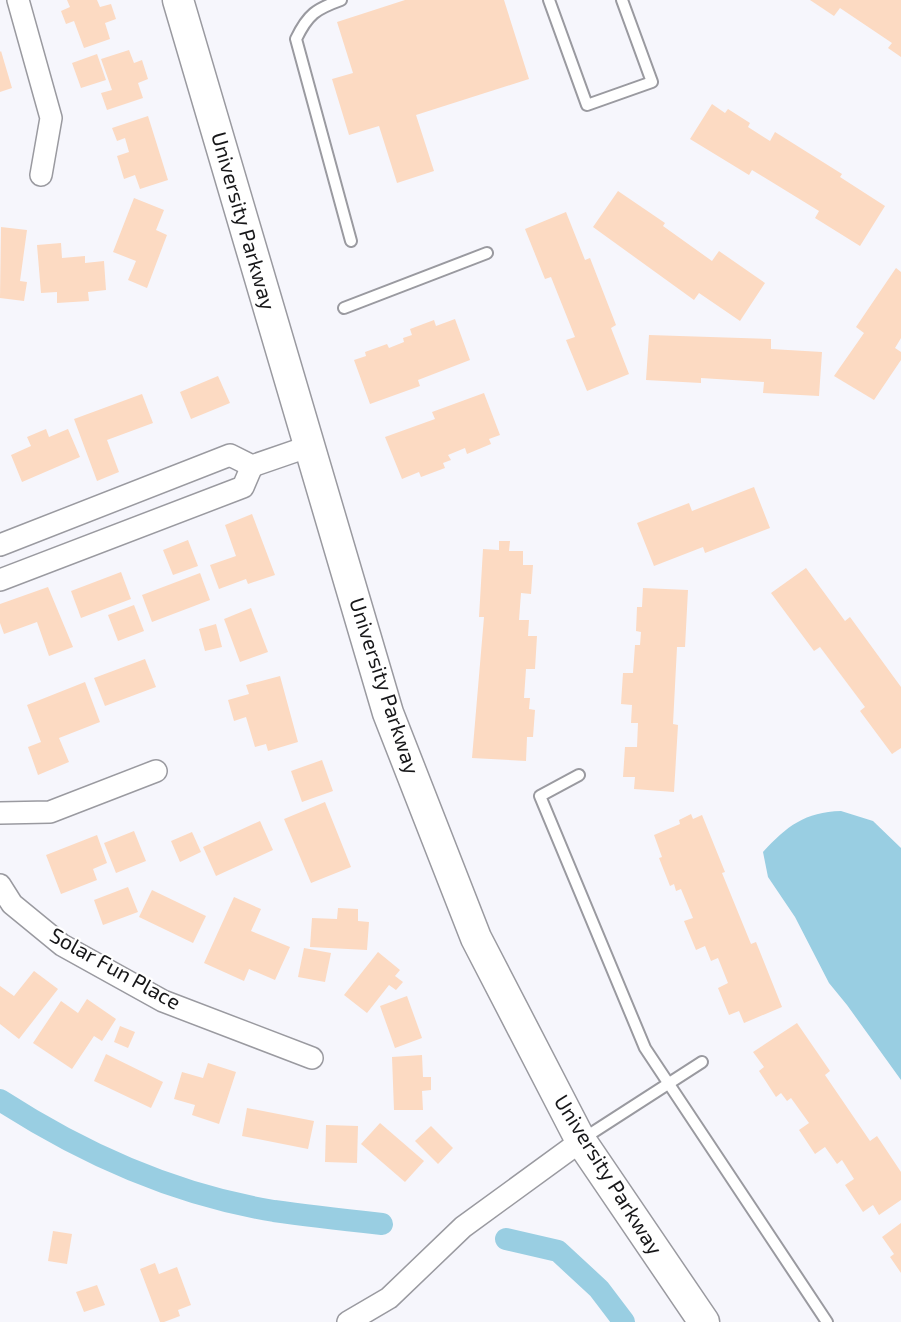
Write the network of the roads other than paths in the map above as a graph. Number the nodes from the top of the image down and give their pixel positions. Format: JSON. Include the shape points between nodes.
{"nodes":[{"id":1,"x":18,"y":0,"type":"edge"},
{"id":2,"x":178,"y":0,"type":"edge"},
{"id":3,"x":341,"y":0,"type":"edge"},
{"id":4,"x":549,"y":0,"type":"edge"},
{"id":5,"x":622,"y":0,"type":"edge"},
{"id":6,"x":41,"y":175,"type":"dead end"},
{"id":7,"x":351,"y":241,"type":"dead end"},
{"id":8,"x":487,"y":254,"type":"dead end"},
{"id":9,"x":344,"y":308,"type":"dead end"},
{"id":10,"x":310,"y":446,"type":"junction"},
{"id":11,"x":252,"y":466,"type":"junction"},
{"id":12,"x":97,"y":507,"type":"junction"},
{"id":13,"x":110,"y":537,"type":"junction"},
{"id":14,"x":0,"y":545,"type":"edge"},
{"id":15,"x":0,"y":580,"type":"edge"},
{"id":16,"x":156,"y":771,"type":"dead end"},
{"id":17,"x":579,"y":775,"type":"dead end"},
{"id":18,"x":0,"y":813,"type":"edge"},
{"id":19,"x":0,"y":885,"type":"edge"},
{"id":20,"x":312,"y":1058,"type":"dead end"},
{"id":21,"x":702,"y":1062,"type":"dead end"},
{"id":22,"x":669,"y":1084,"type":"junction"},
{"id":23,"x":581,"y":1141,"type":"junction"},
{"id":24,"x":348,"y":1322,"type":"edge"},
{"id":25,"x":704,"y":1322,"type":"edge"},
{"id":26,"x":827,"y":1322,"type":"edge"}],
"edges":[{"from":1,"to":6,"type":"street","via":[[51,118]]},
{"from":2,"to":10,"type":"main road","name":"University Parkway"},
{"from":3,"to":7,"type":"lane","via":[[319,8],[305,20],[296,39]]},
{"from":4,"to":5,"type":"lane","via":[[587,105],[652,82]]},
{"from":8,"to":9,"type":"lane"},
{"from":10,"to":11,"type":"street"},
{"from":10,"to":23,"type":"main road","name":"University Parkway","via":[[388,713],[476,938]]},
{"from":11,"to":12,"type":"street","via":[[230,455]]},
{"from":11,"to":13,"type":"street","via":[[243,487]]},
{"from":12,"to":13,"type":"street"},
{"from":12,"to":14,"type":"street"},
{"from":13,"to":15,"type":"street"},
{"from":16,"to":18,"type":"street","via":[[50,812]]},
{"from":17,"to":22,"type":"lane","via":[[540,796],[645,1048]]},
{"from":19,"to":20,"type":"street","name":"Solar Fun Place","via":[[12,904],[62,945],[153,996]]},
{"from":21,"to":22,"type":"lane"},
{"from":22,"to":23,"type":"lane"},
{"from":22,"to":26,"type":"lane"},
{"from":23,"to":24,"type":"street","via":[[463,1227],[390,1298]]},
{"from":23,"to":25,"type":"main road","name":"University Parkway"}]}
